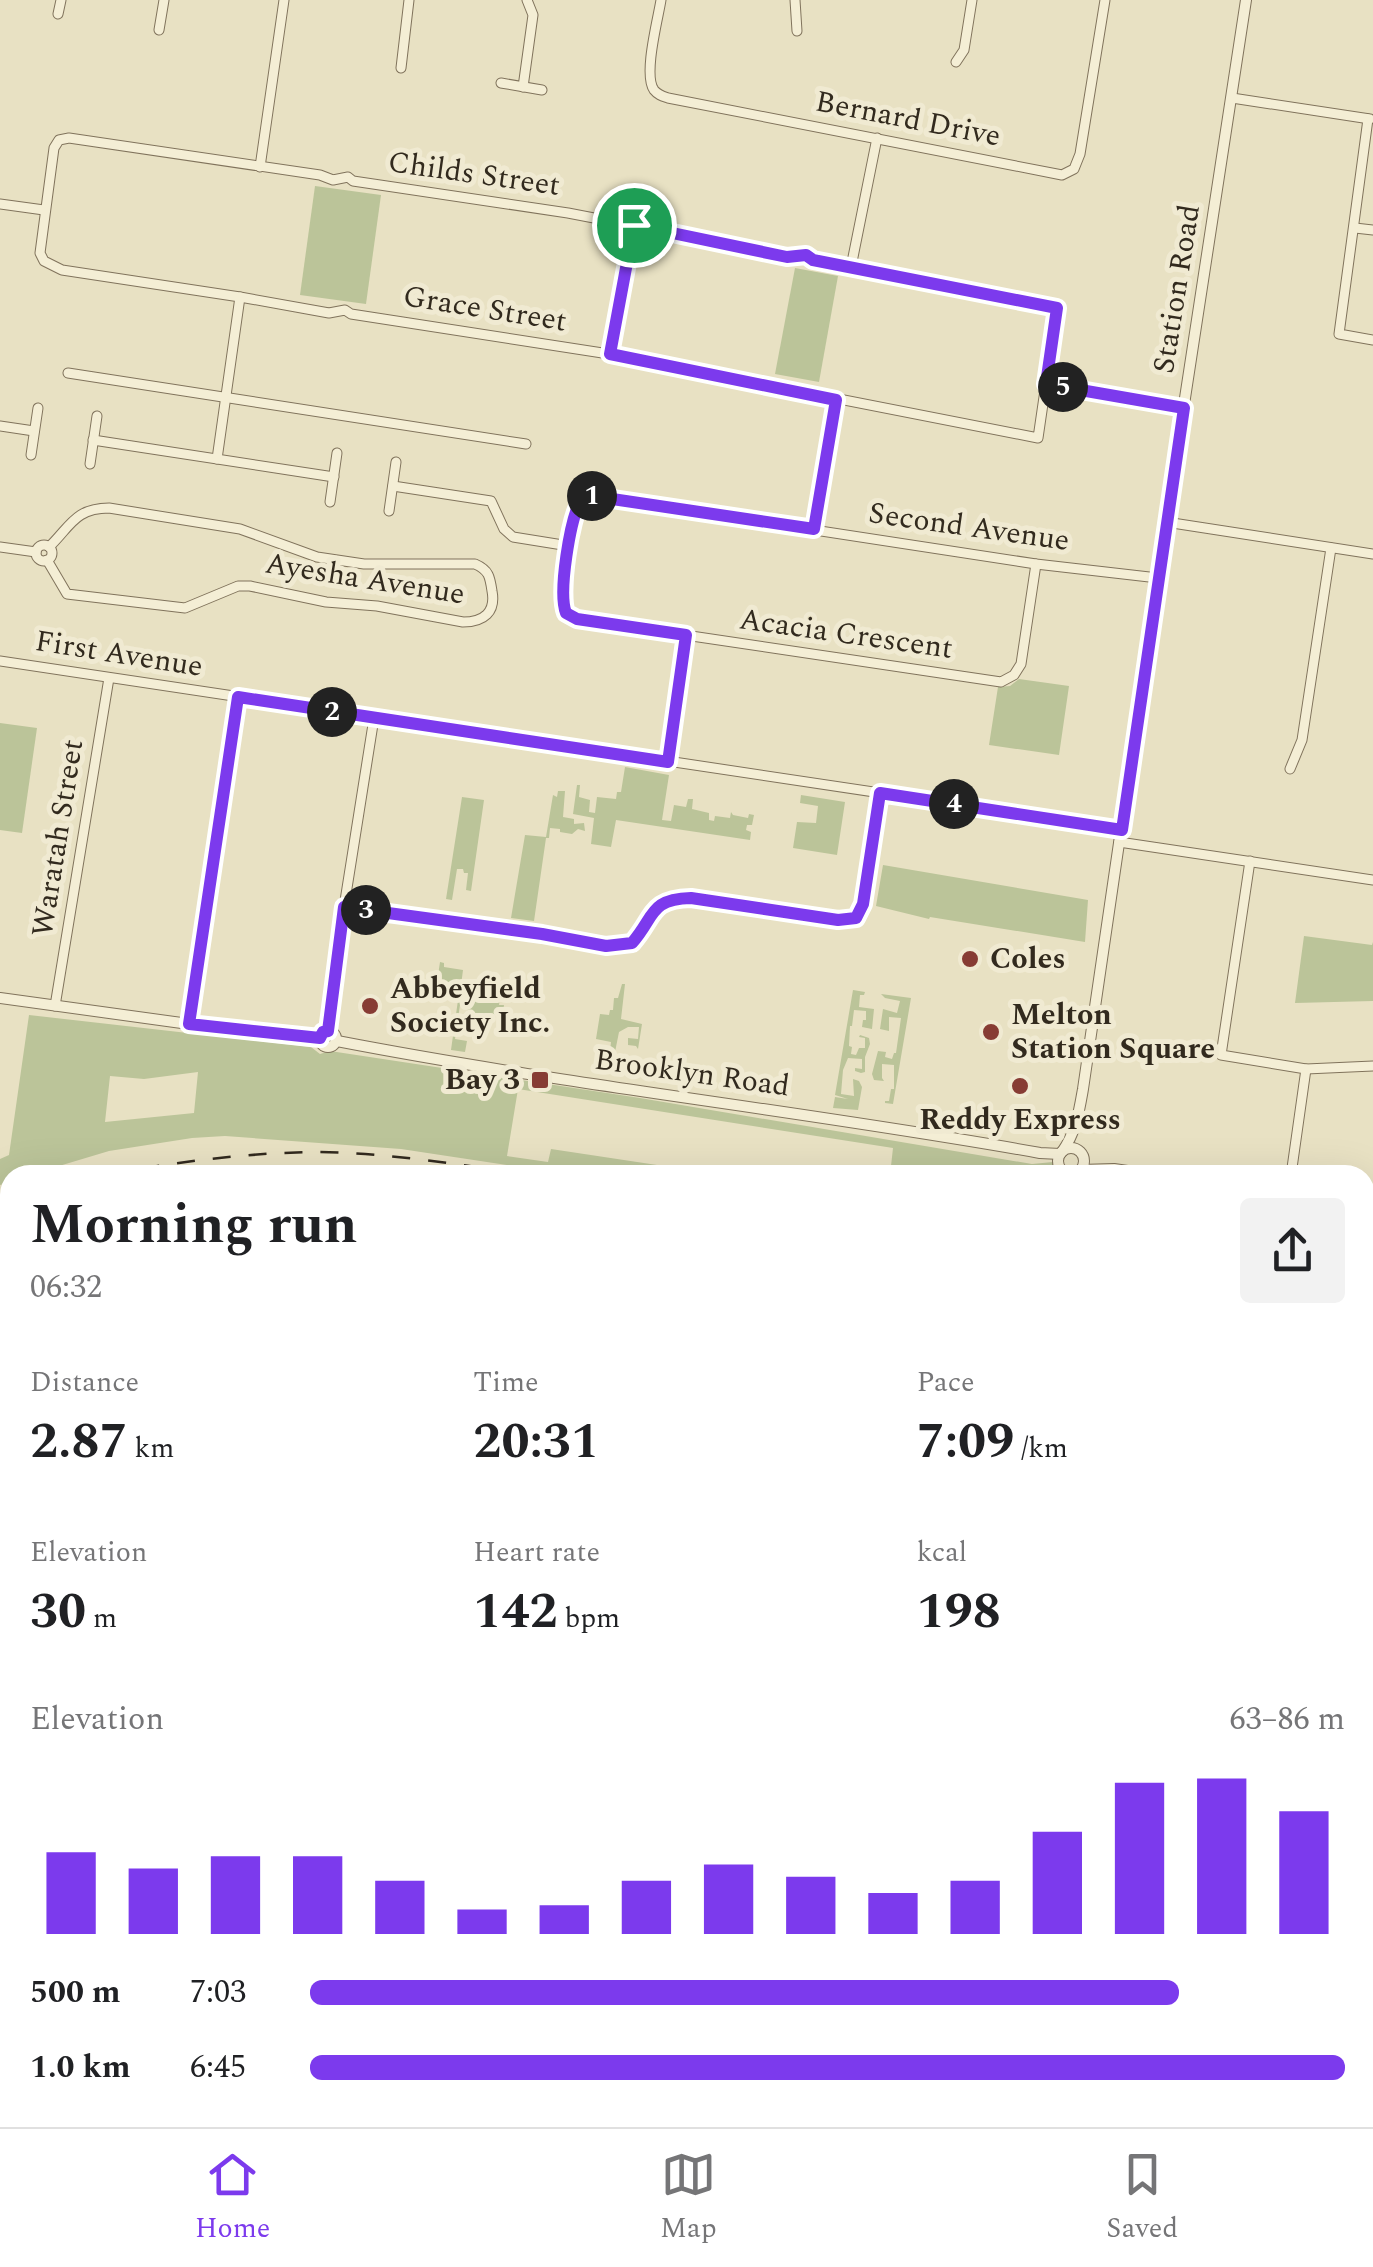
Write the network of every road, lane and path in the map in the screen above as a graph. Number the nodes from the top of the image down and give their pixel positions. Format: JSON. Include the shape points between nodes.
{"nodes":[{"id":1,"x":62,"y":0,"type":"edge"},
{"id":2,"x":164,"y":0,"type":"edge"},
{"id":3,"x":284,"y":0,"type":"edge"},
{"id":4,"x":409,"y":0,"type":"edge"},
{"id":5,"x":527,"y":0,"type":"edge"},
{"id":6,"x":661,"y":0,"type":"edge"},
{"id":7,"x":795,"y":0,"type":"edge"},
{"id":8,"x":972,"y":0,"type":"edge"},
{"id":9,"x":1105,"y":0,"type":"edge"},
{"id":10,"x":1246,"y":0,"type":"edge"},
{"id":11,"x":58,"y":14,"type":"dead end"},
{"id":12,"x":159,"y":30,"type":"dead end"},
{"id":13,"x":797,"y":30,"type":"dead end"},
{"id":14,"x":956,"y":62,"type":"dead end"},
{"id":15,"x":402,"y":68,"type":"dead end"},
{"id":16,"x":501,"y":84,"type":"dead end"},
{"id":17,"x":523,"y":87,"type":"junction"},
{"id":18,"x":542,"y":90,"type":"dead end"},
{"id":19,"x":1232,"y":98,"type":"junction"},
{"id":20,"x":1370,"y":119,"type":"edge"},
{"id":21,"x":876,"y":138,"type":"junction"},
{"id":22,"x":260,"y":167,"type":"junction"},
{"id":23,"x":0,"y":204,"type":"edge"},
{"id":24,"x":44,"y":210,"type":"junction"},
{"id":25,"x":634,"y":225,"type":"junction"},
{"id":26,"x":1355,"y":228,"type":"junction"},
{"id":27,"x":1373,"y":230,"type":"edge"},
{"id":28,"x":851,"y":267,"type":"junction"},
{"id":29,"x":240,"y":297,"type":"junction"},
{"id":30,"x":1373,"y":340,"type":"edge"},
{"id":31,"x":610,"y":354,"type":"junction"},
{"id":32,"x":68,"y":372,"type":"dead end"},
{"id":33,"x":1046,"y":384,"type":"junction"},
{"id":34,"x":226,"y":396,"type":"junction"},
{"id":35,"x":836,"y":400,"type":"junction"},
{"id":36,"x":38,"y":408,"type":"dead end"},
{"id":37,"x":1184,"y":408,"type":"junction"},
{"id":38,"x":97,"y":416,"type":"dead end"},
{"id":39,"x":0,"y":426,"type":"edge"},
{"id":40,"x":34,"y":431,"type":"junction"},
{"id":41,"x":94,"y":440,"type":"junction"},
{"id":42,"x":526,"y":444,"type":"dead end"},
{"id":43,"x":338,"y":453,"type":"dead end"},
{"id":44,"x":31,"y":455,"type":"dead end"},
{"id":45,"x":216,"y":459,"type":"junction"},
{"id":46,"x":396,"y":462,"type":"dead end"},
{"id":47,"x":90,"y":464,"type":"dead end"},
{"id":48,"x":334,"y":477,"type":"junction"},
{"id":49,"x":393,"y":486,"type":"junction"},
{"id":50,"x":330,"y":502,"type":"dead end"},
{"id":51,"x":389,"y":511,"type":"dead end"},
{"id":52,"x":1166,"y":522,"type":"junction"},
{"id":53,"x":814,"y":529,"type":"junction"},
{"id":54,"x":569,"y":546,"type":"junction"},
{"id":55,"x":0,"y":547,"type":"edge"},
{"id":56,"x":48,"y":547,"type":"junction"},
{"id":57,"x":1332,"y":548,"type":"junction"},
{"id":58,"x":36,"y":552,"type":"junction"},
{"id":59,"x":1373,"y":554,"type":"edge"},
{"id":60,"x":47,"y":560,"type":"junction"},
{"id":61,"x":1036,"y":564,"type":"junction"},
{"id":62,"x":1158,"y":578,"type":"junction"},
{"id":63,"x":686,"y":635,"type":"junction"},
{"id":64,"x":0,"y":661,"type":"edge"},
{"id":65,"x":109,"y":678,"type":"junction"},
{"id":66,"x":238,"y":697,"type":"junction"},
{"id":67,"x":374,"y":718,"type":"junction"},
{"id":68,"x":668,"y":762,"type":"junction"},
{"id":69,"x":1290,"y":769,"type":"dead end"},
{"id":70,"x":880,"y":793,"type":"junction"},
{"id":71,"x":1120,"y":836,"type":"junction"},
{"id":72,"x":1250,"y":861,"type":"junction"},
{"id":73,"x":1373,"y":880,"type":"edge"},
{"id":74,"x":344,"y":907,"type":"junction"},
{"id":75,"x":0,"y":998,"type":"edge"},
{"id":76,"x":56,"y":1006,"type":"junction"},
{"id":77,"x":189,"y":1024,"type":"junction"},
{"id":78,"x":324,"y":1035,"type":"junction"},
{"id":79,"x":1373,"y":1066,"type":"edge"},
{"id":80,"x":1306,"y":1068,"type":"junction"},
{"id":81,"x":1078,"y":1120,"type":"junction"},
{"id":82,"x":1061,"y":1163,"type":"edge"},
{"id":83,"x":1080,"y":1165,"type":"edge"},
{"id":84,"x":1292,"y":1165,"type":"edge"}],
"edges":[{"from":1,"to":11,"type":"street"},
{"from":2,"to":12,"type":"street"},
{"from":3,"to":22,"type":"street"},
{"from":4,"to":15,"type":"street"},
{"from":5,"to":17,"type":"street","via":[[533,14]]},
{"from":6,"to":21,"type":"street","name":"Bernard Drive","via":[[650,68],[658,94]]},
{"from":7,"to":13,"type":"street"},
{"from":8,"to":14,"type":"street"},
{"from":9,"to":21,"type":"street","name":"Bernard Drive","via":[[1074,169],[1062,175]]},
{"from":10,"to":19,"type":"street","name":"Station Road"},
{"from":16,"to":17,"type":"street"},
{"from":17,"to":18,"type":"street"},
{"from":19,"to":20,"type":"street"},
{"from":19,"to":37,"type":"street","name":"Station Road"},
{"from":20,"to":26,"type":"street"},
{"from":21,"to":28,"type":"street"},
{"from":22,"to":24,"type":"street","name":"Childs Street","via":[[58,140]]},
{"from":22,"to":25,"type":"street","name":"Childs Street"},
{"from":23,"to":24,"type":"street"},
{"from":24,"to":29,"type":"street","name":"Grace Street","via":[[40,253],[62,270]]},
{"from":25,"to":28,"type":"street","name":"Childs Street"},
{"from":25,"to":31,"type":"street"},
{"from":26,"to":27,"type":"street"},
{"from":26,"to":30,"type":"street","via":[[1339,334]]},
{"from":28,"to":33,"type":"street","name":"Childs Street","via":[[1057,308]]},
{"from":29,"to":31,"type":"street","name":"Grace Street"},
{"from":29,"to":34,"type":"street"},
{"from":31,"to":35,"type":"street","name":"Grace Street"},
{"from":32,"to":34,"type":"street"},
{"from":33,"to":35,"type":"street","name":"Grace Street","via":[[1038,438]]},
{"from":33,"to":37,"type":"street"},
{"from":34,"to":42,"type":"street"},
{"from":34,"to":45,"type":"street"},
{"from":35,"to":53,"type":"street"},
{"from":36,"to":40,"type":"street"},
{"from":37,"to":52,"type":"street","name":"Station Road"},
{"from":38,"to":41,"type":"street"},
{"from":39,"to":40,"type":"street"},
{"from":40,"to":44,"type":"street"},
{"from":41,"to":45,"type":"street"},
{"from":41,"to":47,"type":"street"},
{"from":43,"to":48,"type":"street"},
{"from":45,"to":48,"type":"street"},
{"from":46,"to":49,"type":"street"},
{"from":48,"to":50,"type":"street"},
{"from":49,"to":51,"type":"street"},
{"from":49,"to":54,"type":"street","via":[[491,501],[512,538]]},
{"from":52,"to":57,"type":"street"},
{"from":52,"to":62,"type":"street","name":"Station Road"},
{"from":53,"to":54,"type":"street","name":"Second Avenue","via":[[592,496],[576,509]]},
{"from":53,"to":61,"type":"street","name":"Second Avenue"},
{"from":54,"to":63,"type":"street","name":"Acacia Crescent","via":[[566,613]]},
{"from":55,"to":58,"type":"street","name":"Ayesha Avenue"},
{"from":56,"to":58,"type":"street","name":"Ayesha Avenue"},
{"from":56,"to":60,"type":"street"},
{"from":56,"to":60,"type":"street","name":"Ayesha Avenue","via":[[83,512],[109,508],[240,529],[333,560],[475,564],[490,576],[494,602],[484,618],[463,622],[238,586],[174,608],[68,594]]},
{"from":57,"to":59,"type":"street"},
{"from":57,"to":69,"type":"street","via":[[1302,740]]},
{"from":58,"to":60,"type":"street","name":"Ayesha Avenue"},
{"from":61,"to":62,"type":"street","name":"Second Avenue"},
{"from":61,"to":63,"type":"street","name":"Acacia Crescent","via":[[1021,664],[1001,682]]},
{"from":62,"to":71,"type":"street","name":"Station Road"},
{"from":63,"to":68,"type":"street"},
{"from":64,"to":65,"type":"street","name":"First Avenue"},
{"from":65,"to":66,"type":"street","name":"First Avenue"},
{"from":65,"to":76,"type":"street","name":"Waratah Street"},
{"from":66,"to":67,"type":"street","name":"First Avenue"},
{"from":66,"to":77,"type":"street"},
{"from":67,"to":68,"type":"street","name":"First Avenue"},
{"from":67,"to":74,"type":"street"},
{"from":68,"to":70,"type":"street","name":"First Avenue"},
{"from":70,"to":71,"type":"street","name":"First Avenue"},
{"from":70,"to":74,"type":"street","via":[[863,904],[848,920],[671,898],[653,910],[632,943],[606,946]]},
{"from":71,"to":72,"type":"street","name":"First Avenue"},
{"from":71,"to":81,"type":"street","name":"Station Road"},
{"from":72,"to":73,"type":"street","name":"First Avenue"},
{"from":72,"to":80,"type":"street","via":[[1221,1055]]},
{"from":74,"to":78,"type":"street"},
{"from":75,"to":76,"type":"street"},
{"from":76,"to":77,"type":"street"},
{"from":77,"to":78,"type":"street"},
{"from":78,"to":82,"type":"street","name":"Brooklyn Road","via":[[326,1048],[337,1040],[920,1132]]},
{"from":79,"to":80,"type":"street"},
{"from":80,"to":84,"type":"street"},
{"from":81,"to":82,"type":"street","name":"Station Road"},
{"from":81,"to":83,"type":"street","name":"Station Road"},
{"from":82,"to":83,"type":"street","via":[[1074,1148]]}]}
